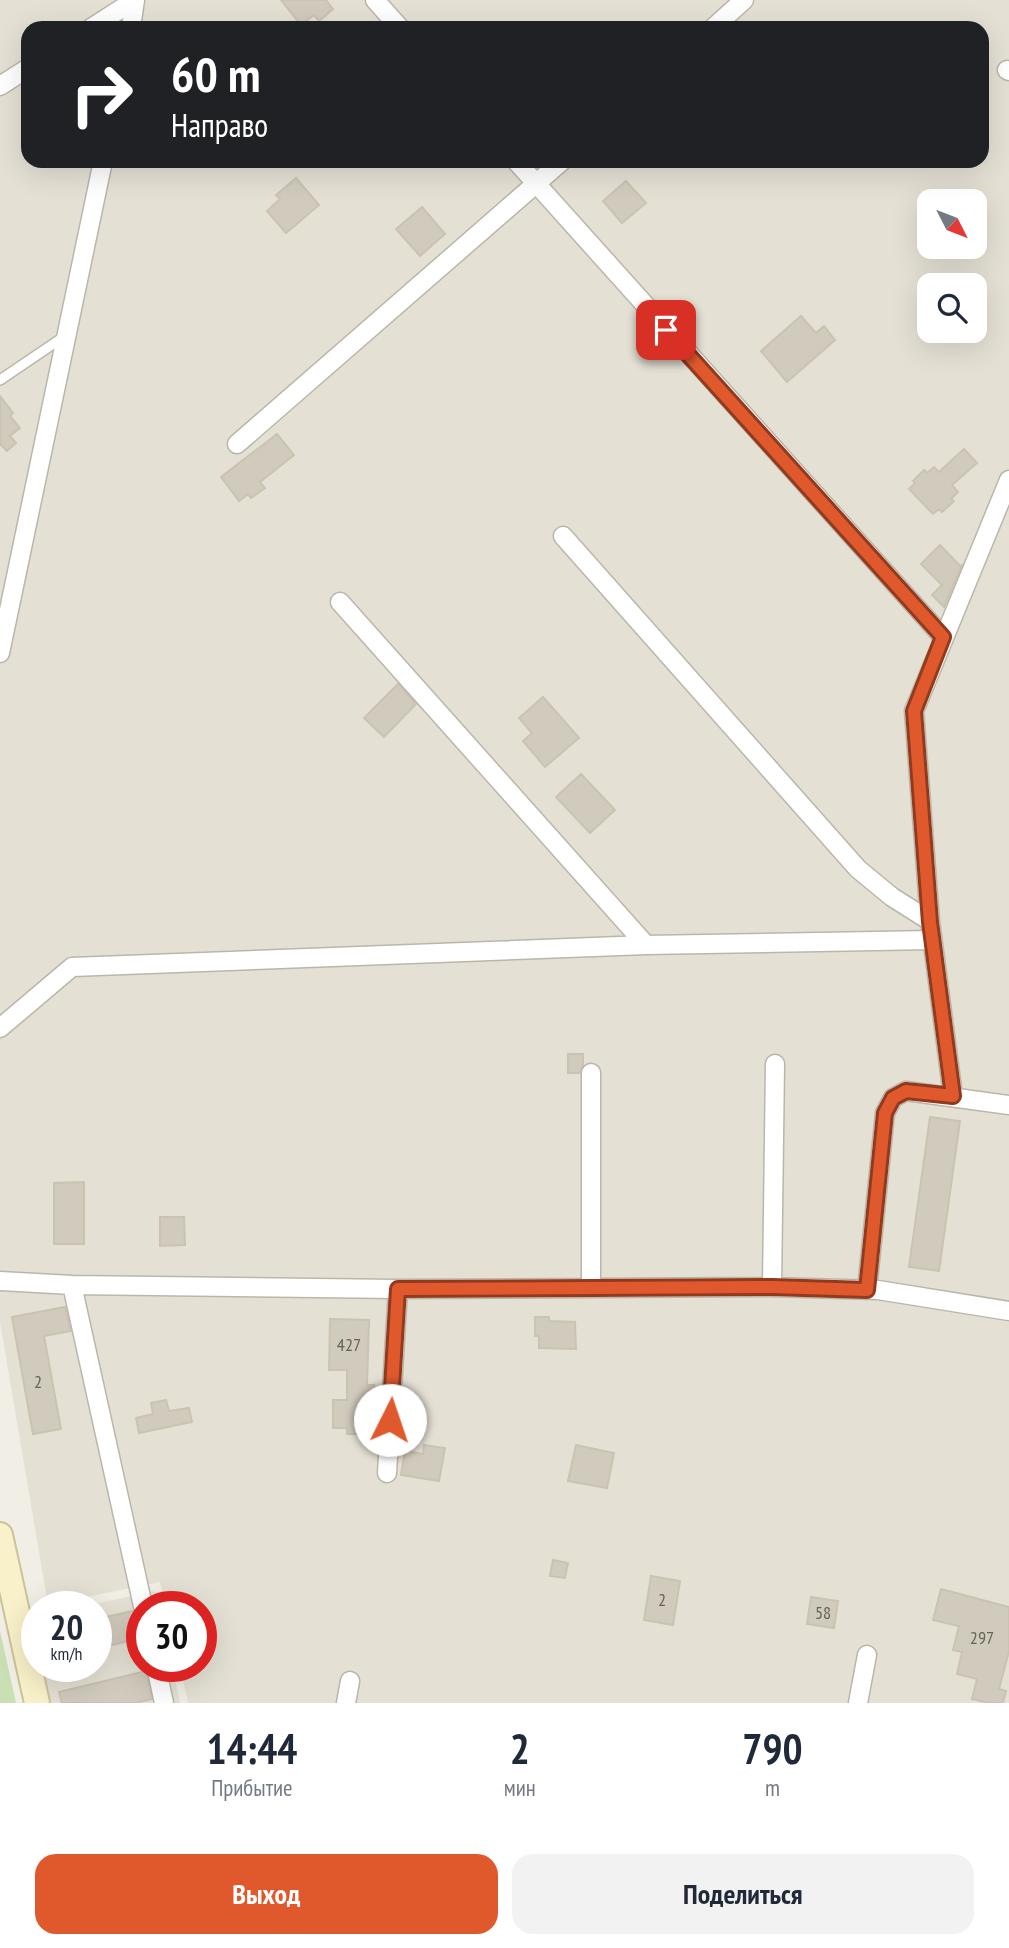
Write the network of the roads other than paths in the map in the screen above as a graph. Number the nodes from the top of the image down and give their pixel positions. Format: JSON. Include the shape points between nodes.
{"nodes":[{"id":1,"x":135,"y":0,"type":"edge"},
{"id":2,"x":375,"y":0,"type":"edge"},
{"id":3,"x":744,"y":0,"type":"edge"},
{"id":4,"x":102,"y":21,"type":"edge"},
{"id":5,"x":132,"y":21,"type":"edge"},
{"id":6,"x":394,"y":21,"type":"edge"},
{"id":7,"x":721,"y":21,"type":"edge"},
{"id":8,"x":21,"y":72,"type":"edge"},
{"id":9,"x":0,"y":86,"type":"edge"},
{"id":10,"x":101,"y":168,"type":"edge"},
{"id":11,"x":522,"y":168,"type":"edge"},
{"id":12,"x":554,"y":168,"type":"edge"},
{"id":13,"x":536,"y":183,"type":"junction"},
{"id":14,"x":65,"y":336,"type":"junction"},
{"id":15,"x":0,"y":380,"type":"edge"},
{"id":16,"x":237,"y":444,"type":"dead end"},
{"id":17,"x":1009,"y":480,"type":"edge"},
{"id":18,"x":563,"y":536,"type":"dead end"},
{"id":19,"x":340,"y":602,"type":"dead end"},
{"id":20,"x":943,"y":637,"type":"junction"},
{"id":21,"x":0,"y":653,"type":"edge"},
{"id":22,"x":931,"y":931,"type":"junction"},
{"id":23,"x":646,"y":945,"type":"junction"},
{"id":24,"x":0,"y":1028,"type":"edge"},
{"id":25,"x":775,"y":1064,"type":"dead end"},
{"id":26,"x":591,"y":1073,"type":"dead end"},
{"id":27,"x":953,"y":1096,"type":"junction"},
{"id":28,"x":1009,"y":1105,"type":"edge"},
{"id":29,"x":0,"y":1281,"type":"edge"},
{"id":30,"x":72,"y":1285,"type":"junction"},
{"id":31,"x":772,"y":1287,"type":"junction"},
{"id":32,"x":591,"y":1288,"type":"junction"},
{"id":33,"x":398,"y":1289,"type":"junction"},
{"id":34,"x":867,"y":1290,"type":"junction"},
{"id":35,"x":1009,"y":1311,"type":"edge"},
{"id":36,"x":387,"y":1473,"type":"dead end"},
{"id":37,"x":0,"y":1535,"type":"edge"},
{"id":38,"x":5,"y":1582,"type":"edge"},
{"id":39,"x":140,"y":1591,"type":"edge"},
{"id":40,"x":867,"y":1655,"type":"dead end"},
{"id":41,"x":350,"y":1681,"type":"dead end"},
{"id":42,"x":159,"y":1682,"type":"edge"},
{"id":43,"x":37,"y":1703,"type":"edge"},
{"id":44,"x":164,"y":1703,"type":"edge"},
{"id":45,"x":346,"y":1703,"type":"edge"},
{"id":46,"x":858,"y":1703,"type":"edge"}],
"edges":[{"from":1,"to":4,"type":"street"},
{"from":1,"to":5,"type":"street"},
{"from":2,"to":6,"type":"street"},
{"from":3,"to":7,"type":"street"},
{"from":8,"to":9,"type":"street"},
{"from":10,"to":14,"type":"street"},
{"from":11,"to":13,"type":"street"},
{"from":12,"to":13,"type":"street"},
{"from":13,"to":16,"type":"street"},
{"from":13,"to":20,"type":"street"},
{"from":14,"to":15,"type":"lane"},
{"from":14,"to":21,"type":"street"},
{"from":17,"to":20,"type":"street"},
{"from":18,"to":22,"type":"street","via":[[858,869]]},
{"from":19,"to":23,"type":"street"},
{"from":20,"to":22,"type":"street","via":[[914,711]]},
{"from":22,"to":23,"type":"street"},
{"from":22,"to":27,"type":"street"},
{"from":23,"to":24,"type":"street","via":[[72,967]]},
{"from":25,"to":31,"type":"street"},
{"from":26,"to":32,"type":"street"},
{"from":27,"to":28,"type":"street"},
{"from":27,"to":34,"type":"street","via":[[906,1091],[893,1098],[885,1113]]},
{"from":29,"to":30,"type":"street"},
{"from":30,"to":33,"type":"street"},
{"from":30,"to":39,"type":"street"},
{"from":31,"to":32,"type":"street"},
{"from":31,"to":34,"type":"street"},
{"from":32,"to":33,"type":"street"},
{"from":33,"to":36,"type":"street"},
{"from":34,"to":35,"type":"street"},
{"from":37,"to":38,"type":"street"},
{"from":38,"to":43,"type":"street"},
{"from":40,"to":46,"type":"street"},
{"from":41,"to":45,"type":"street"},
{"from":42,"to":44,"type":"street"}]}
